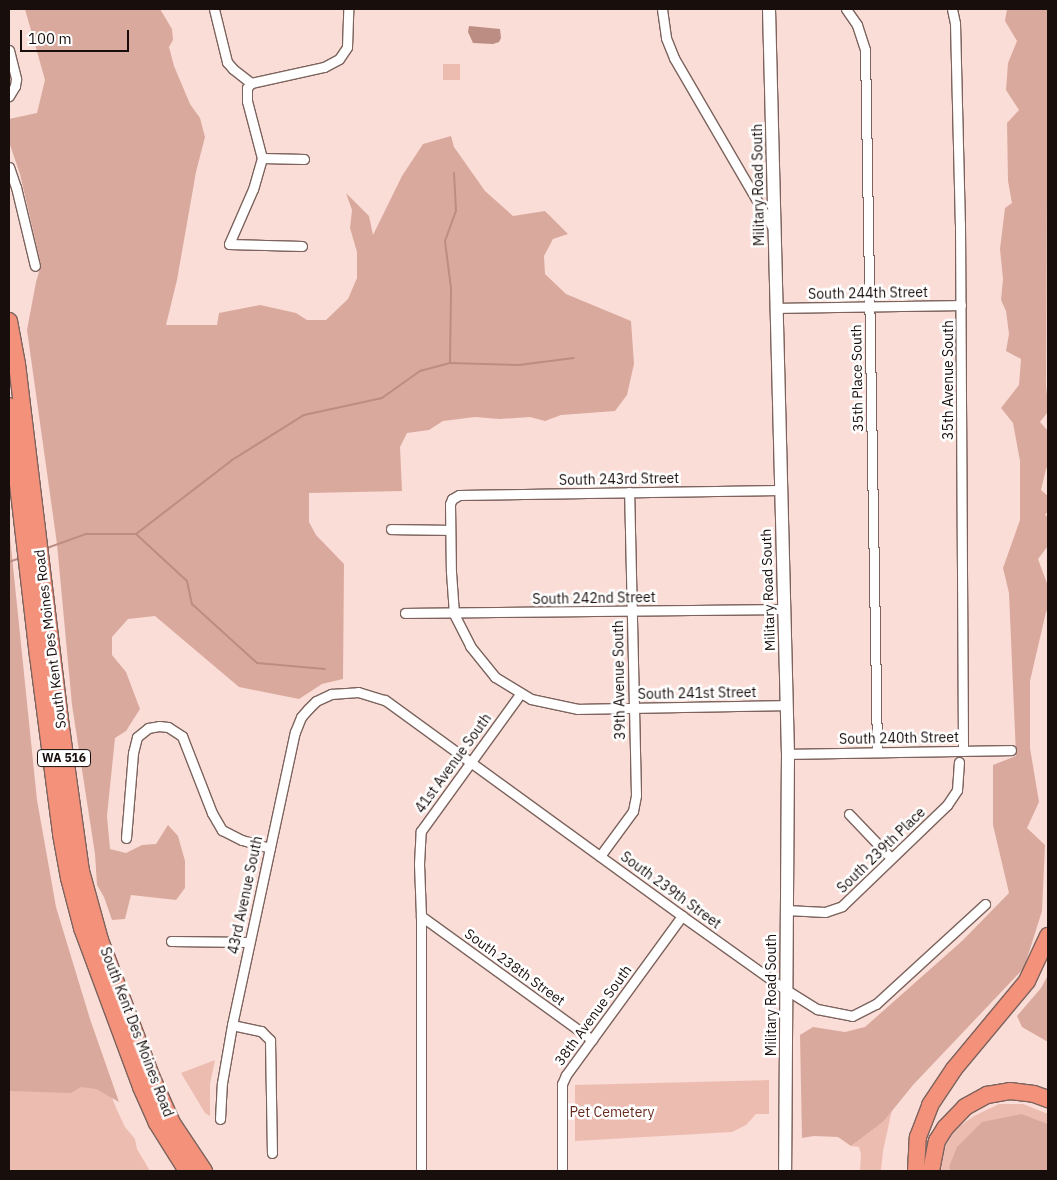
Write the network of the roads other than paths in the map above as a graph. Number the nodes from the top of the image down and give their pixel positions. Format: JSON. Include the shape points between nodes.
{"nodes":[{"id":1,"x":214,"y":9,"type":"edge"},
{"id":2,"x":348,"y":9,"type":"edge"},
{"id":3,"x":662,"y":9,"type":"edge"},
{"id":4,"x":769,"y":9,"type":"edge"},
{"id":5,"x":846,"y":9,"type":"edge"},
{"id":6,"x":952,"y":9,"type":"edge"},
{"id":7,"x":9,"y":50,"type":"edge"},
{"id":8,"x":251,"y":83,"type":"junction"},
{"id":9,"x":9,"y":96,"type":"edge"},
{"id":10,"x":262,"y":158,"type":"junction"},
{"id":11,"x":304,"y":159,"type":"dead end"},
{"id":12,"x":9,"y":167,"type":"edge"},
{"id":13,"x":774,"y":230,"type":"junction"},
{"id":14,"x":302,"y":246,"type":"dead end"},
{"id":15,"x":35,"y":266,"type":"dead end"},
{"id":16,"x":961,"y":305,"type":"junction"},
{"id":17,"x":870,"y":306,"type":"junction"},
{"id":18,"x":776,"y":308,"type":"junction"},
{"id":19,"x":9,"y":321,"type":"edge"},
{"id":20,"x":9,"y":406,"type":"edge"},
{"id":21,"x":780,"y":490,"type":"junction"},
{"id":22,"x":629,"y":492,"type":"junction"},
{"id":23,"x":391,"y":530,"type":"dead end"},
{"id":24,"x":450,"y":530,"type":"junction"},
{"id":25,"x":784,"y":608,"type":"junction"},
{"id":26,"x":631,"y":612,"type":"junction"},
{"id":27,"x":405,"y":614,"type":"dead end"},
{"id":28,"x":454,"y":614,"type":"junction"},
{"id":29,"x":331,"y":694,"type":"joint"},
{"id":30,"x":520,"y":694,"type":"junction"},
{"id":31,"x":787,"y":705,"type":"junction"},
{"id":32,"x":633,"y":708,"type":"junction"},
{"id":33,"x":1011,"y":750,"type":"dead end"},
{"id":34,"x":963,"y":751,"type":"junction"},
{"id":35,"x":877,"y":752,"type":"junction"},
{"id":36,"x":788,"y":754,"type":"junction"},
{"id":37,"x":959,"y":762,"type":"dead end"},
{"id":38,"x":470,"y":764,"type":"junction"},
{"id":39,"x":849,"y":814,"type":"dead end"},
{"id":40,"x":126,"y":838,"type":"dead end"},
{"id":41,"x":270,"y":848,"type":"junction"},
{"id":42,"x":600,"y":856,"type":"junction"},
{"id":43,"x":891,"y":858,"type":"junction"},
{"id":44,"x":985,"y":904,"type":"dead end"},
{"id":45,"x":786,"y":910,"type":"junction"},
{"id":46,"x":421,"y":916,"type":"junction"},
{"id":47,"x":682,"y":916,"type":"junction"},
{"id":48,"x":1048,"y":936,"type":"edge"},
{"id":49,"x":171,"y":940,"type":"dead end"},
{"id":50,"x":248,"y":942,"type":"junction"},
{"id":51,"x":786,"y":989,"type":"junction"},
{"id":52,"x":232,"y":1025,"type":"junction"},
{"id":53,"x":592,"y":1040,"type":"junction"},
{"id":54,"x":1048,"y":1099,"type":"edge"},
{"id":55,"x":220,"y":1119,"type":"dead end"},
{"id":56,"x":272,"y":1153,"type":"dead end"},
{"id":57,"x":188,"y":1171,"type":"edge"},
{"id":58,"x":204,"y":1171,"type":"edge"},
{"id":59,"x":421,"y":1171,"type":"edge"},
{"id":60,"x":562,"y":1171,"type":"edge"},
{"id":61,"x":785,"y":1171,"type":"edge"},
{"id":62,"x":916,"y":1171,"type":"edge"},
{"id":63,"x":931,"y":1171,"type":"edge"}],
"edges":[{"from":1,"to":8,"type":"street","via":[[227,62]]},
{"from":2,"to":8,"type":"street","via":[[348,39],[344,54],[324,67]]},
{"from":3,"to":13,"type":"street","via":[[666,38],[674,58]]},
{"from":4,"to":13,"type":"main road","name":"Military Road South"},
{"from":5,"to":17,"type":"street","name":"35th Place South","via":[[857,25],[865,50]]},
{"from":6,"to":16,"type":"street","name":"35th Avenue South","via":[[955,23]]},
{"from":7,"to":9,"type":"street","via":[[16,79]]},
{"from":8,"to":10,"type":"street","via":[[247,88],[247,102]]},
{"from":10,"to":11,"type":"street"},
{"from":10,"to":14,"type":"street","via":[[254,189],[229,244]]},
{"from":12,"to":15,"type":"street"},
{"from":13,"to":18,"type":"main road","name":"Military Road South"},
{"from":16,"to":17,"type":"street","name":"South 244th Street"},
{"from":16,"to":34,"type":"street","name":"35th Avenue South"},
{"from":17,"to":18,"type":"street","name":"South 244th Street"},
{"from":17,"to":35,"type":"street","name":"35th Place South"},
{"from":18,"to":21,"type":"main road","name":"Military Road South"},
{"from":19,"to":58,"type":"highway","name":"South Kent Des Moines Road","number":"WA 516","via":[[81,871],[100,940],[155,1086],[179,1135]]},
{"from":20,"to":57,"type":"highway","name":"South Kent Des Moines Road","number":"WA 516","via":[[57,804],[71,885],[88,942],[142,1087],[157,1123]]},
{"from":21,"to":22,"type":"street","name":"South 243rd Street"},
{"from":21,"to":25,"type":"main road","name":"Military Road South"},
{"from":22,"to":24,"type":"street","name":"South 243rd Street","via":[[459,495],[451,501]]},
{"from":22,"to":26,"type":"street","name":"39th Avenue South"},
{"from":23,"to":24,"type":"street"},
{"from":24,"to":28,"type":"street"},
{"from":25,"to":26,"type":"street","name":"South 242nd Street"},
{"from":25,"to":31,"type":"main road","name":"Military Road South"},
{"from":26,"to":28,"type":"street","name":"South 242nd Street"},
{"from":26,"to":32,"type":"street","name":"39th Avenue South"},
{"from":27,"to":28,"type":"street","name":"South 242nd Street"},
{"from":28,"to":30,"type":"street","via":[[463,635],[484,666]]},
{"from":29,"to":38,"type":"street","name":"South 239th Street","via":[[358,692],[385,700]]},
{"from":29,"to":41,"type":"street","name":"43rd Avenue South","via":[[316,701],[297,723]]},
{"from":30,"to":32,"type":"street","name":"South 241st Street","via":[[568,709]]},
{"from":30,"to":38,"type":"street","name":"41st Avenue South"},
{"from":31,"to":32,"type":"street","name":"South 241st Street"},
{"from":31,"to":36,"type":"main road","name":"Military Road South"},
{"from":32,"to":42,"type":"street","name":"39th Avenue South","via":[[636,803]]},
{"from":33,"to":34,"type":"street","name":"South 240th Street"},
{"from":34,"to":35,"type":"street","name":"South 240th Street"},
{"from":35,"to":36,"type":"street","name":"South 240th Street"},
{"from":36,"to":45,"type":"main road","name":"Military Road South"},
{"from":37,"to":43,"type":"street","name":"South 239th Place","via":[[959,779],[952,797],[941,812]]},
{"from":38,"to":42,"type":"street","name":"South 239th Street"},
{"from":38,"to":46,"type":"street","name":"41st Avenue South","via":[[421,831]]},
{"from":39,"to":43,"type":"street"},
{"from":40,"to":41,"type":"street","via":[[137,737],[148,728],[159,726],[168,727],[182,736],[212,813],[222,830]]},
{"from":41,"to":50,"type":"street","name":"43rd Avenue South"},
{"from":42,"to":47,"type":"street","name":"South 239th Street"},
{"from":43,"to":45,"type":"street","name":"South 239th Place","via":[[837,909],[816,913]]},
{"from":44,"to":51,"type":"street","name":"South 239th Street","via":[[876,1004],[863,1012],[852,1016],[817,1009]]},
{"from":45,"to":51,"type":"main road","name":"Military Road South"},
{"from":46,"to":53,"type":"street","name":"South 238th Street"},
{"from":46,"to":59,"type":"street","name":"41st Avenue South"},
{"from":47,"to":51,"type":"street","name":"South 239th Street"},
{"from":47,"to":53,"type":"street","name":"38th Avenue South"},
{"from":48,"to":62,"type":"highway","via":[[1027,980],[954,1069],[930,1105],[918,1138]]},
{"from":49,"to":50,"type":"street"},
{"from":50,"to":52,"type":"street","name":"43rd Avenue South"},
{"from":51,"to":61,"type":"main road","name":"Military Road South"},
{"from":52,"to":55,"type":"street","name":"43rd Avenue South","via":[[222,1083]]},
{"from":52,"to":56,"type":"street","via":[[262,1031],[270,1040]]},
{"from":53,"to":60,"type":"street","name":"38th Avenue South","via":[[562,1084]]},
{"from":54,"to":63,"type":"highway","via":[[1010,1091],[987,1095],[965,1107],[945,1128],[938,1141]]}]}
